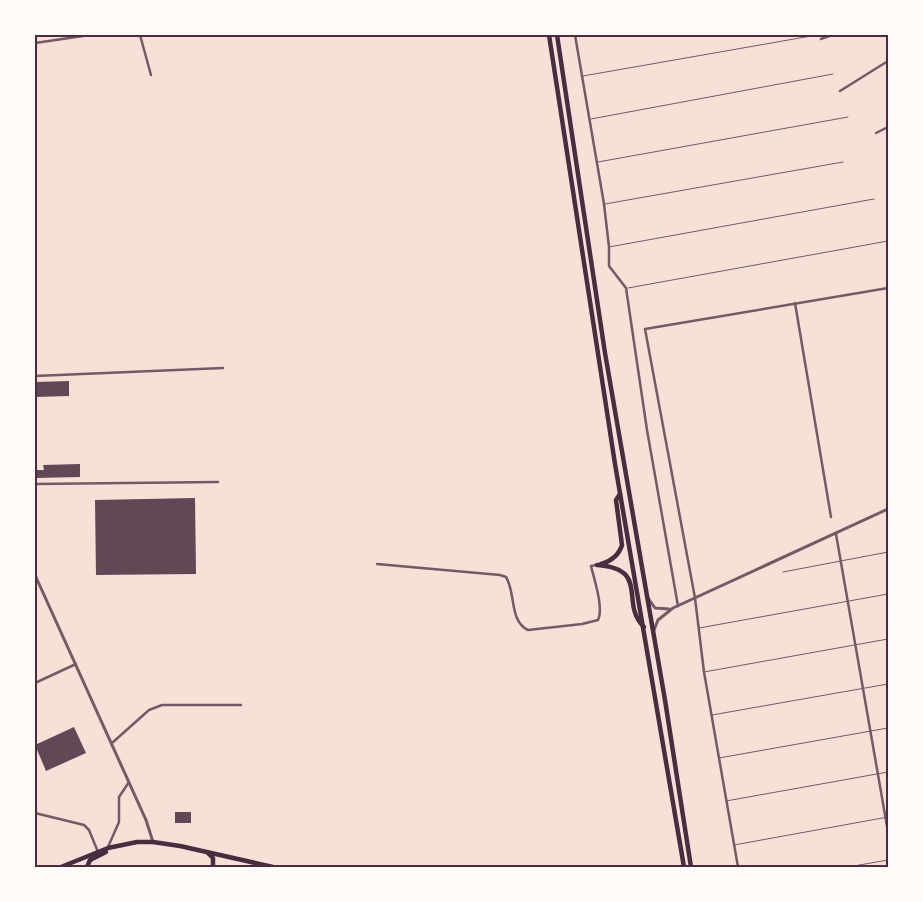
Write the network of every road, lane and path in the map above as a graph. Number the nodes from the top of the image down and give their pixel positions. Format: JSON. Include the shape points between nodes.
{"nodes":[{"id":1,"x":90,"y":35,"type":"edge"},
{"id":2,"x":140,"y":35,"type":"edge"},
{"id":3,"x":549,"y":35,"type":"edge"},
{"id":4,"x":557,"y":35,"type":"edge"},
{"id":5,"x":575,"y":35,"type":"edge"},
{"id":6,"x":817,"y":35,"type":"edge"},
{"id":7,"x":832,"y":35,"type":"edge"},
{"id":8,"x":821,"y":39,"type":"dead end"},
{"id":9,"x":35,"y":43,"type":"edge"},
{"id":10,"x":888,"y":60,"type":"edge"},
{"id":11,"x":833,"y":74,"type":"dead end"},
{"id":12,"x":151,"y":75,"type":"dead end"},
{"id":13,"x":582,"y":76,"type":"junction"},
{"id":14,"x":840,"y":91,"type":"dead end"},
{"id":15,"x":848,"y":117,"type":"dead end"},
{"id":16,"x":590,"y":120,"type":"junction"},
{"id":17,"x":888,"y":127,"type":"edge"},
{"id":18,"x":876,"y":134,"type":"dead end"},
{"id":19,"x":596,"y":162,"type":"junction"},
{"id":20,"x":843,"y":162,"type":"dead end"},
{"id":21,"x":874,"y":199,"type":"dead end"},
{"id":22,"x":604,"y":204,"type":"junction"},
{"id":23,"x":888,"y":241,"type":"edge"},
{"id":24,"x":609,"y":247,"type":"junction"},
{"id":25,"x":626,"y":288,"type":"junction"},
{"id":26,"x":888,"y":288,"type":"edge"},
{"id":27,"x":794,"y":303,"type":"junction"},
{"id":28,"x":223,"y":368,"type":"dead end"},
{"id":29,"x":35,"y":376,"type":"edge"},
{"id":30,"x":218,"y":482,"type":"dead end"},
{"id":31,"x":35,"y":484,"type":"edge"},
{"id":32,"x":620,"y":494,"type":"junction"},
{"id":33,"x":630,"y":499,"type":"junction"},
{"id":34,"x":621,"y":500,"type":"junction"},
{"id":35,"x":888,"y":509,"type":"edge"},
{"id":36,"x":831,"y":517,"type":"dead end"},
{"id":37,"x":836,"y":534,"type":"junction"},
{"id":38,"x":888,"y":552,"type":"edge"},
{"id":39,"x":841,"y":560,"type":"junction"},
{"id":40,"x":377,"y":564,"type":"dead end"},
{"id":41,"x":597,"y":565,"type":"junction"},
{"id":42,"x":783,"y":572,"type":"dead end"},
{"id":43,"x":35,"y":575,"type":"edge"},
{"id":44,"x":888,"y":594,"type":"edge"},
{"id":45,"x":647,"y":596,"type":"junction"},
{"id":46,"x":695,"y":598,"type":"junction"},
{"id":47,"x":848,"y":602,"type":"junction"},
{"id":48,"x":678,"y":606,"type":"junction"},
{"id":49,"x":672,"y":608,"type":"junction"},
{"id":50,"x":644,"y":627,"type":"junction"},
{"id":51,"x":698,"y":629,"type":"junction"},
{"id":52,"x":654,"y":634,"type":"junction"},
{"id":53,"x":888,"y":640,"type":"edge"},
{"id":54,"x":856,"y":646,"type":"junction"},
{"id":55,"x":76,"y":664,"type":"junction"},
{"id":56,"x":704,"y":672,"type":"junction"},
{"id":57,"x":35,"y":683,"type":"edge"},
{"id":58,"x":888,"y":684,"type":"edge"},
{"id":59,"x":863,"y":688,"type":"junction"},
{"id":60,"x":665,"y":700,"type":"junction"},
{"id":61,"x":656,"y":701,"type":"junction"},
{"id":62,"x":241,"y":705,"type":"dead end"},
{"id":63,"x":712,"y":715,"type":"junction"},
{"id":64,"x":888,"y":728,"type":"edge"},
{"id":65,"x":871,"y":731,"type":"junction"},
{"id":66,"x":112,"y":744,"type":"junction"},
{"id":67,"x":719,"y":758,"type":"junction"},
{"id":68,"x":888,"y":772,"type":"edge"},
{"id":69,"x":878,"y":774,"type":"junction"},
{"id":70,"x":129,"y":782,"type":"junction"},
{"id":71,"x":726,"y":800,"type":"junction"},
{"id":72,"x":35,"y":813,"type":"edge"},
{"id":73,"x":887,"y":817,"type":"edge"},
{"id":74,"x":888,"y":832,"type":"edge"},
{"id":75,"x":153,"y":842,"type":"junction"},
{"id":76,"x":734,"y":845,"type":"junction"},
{"id":77,"x":116,"y":846,"type":"junction"},
{"id":78,"x":108,"y":848,"type":"junction"},
{"id":79,"x":98,"y":852,"type":"junction"},
{"id":80,"x":207,"y":852,"type":"junction"},
{"id":81,"x":888,"y":860,"type":"edge"},
{"id":82,"x":61,"y":867,"type":"edge"},
{"id":83,"x":87,"y":867,"type":"edge"},
{"id":84,"x":213,"y":867,"type":"edge"},
{"id":85,"x":273,"y":867,"type":"edge"},
{"id":86,"x":684,"y":867,"type":"edge"},
{"id":87,"x":691,"y":867,"type":"edge"},
{"id":88,"x":738,"y":867,"type":"edge"},
{"id":89,"x":848,"y":867,"type":"edge"}],
"edges":[{"from":1,"to":9,"type":"street"},
{"from":2,"to":12,"type":"street"},
{"from":3,"to":32,"type":"highway"},
{"from":4,"to":33,"type":"highway"},
{"from":5,"to":13,"type":"street"},
{"from":6,"to":13,"type":"lane"},
{"from":7,"to":8,"type":"street"},
{"from":10,"to":14,"type":"street"},
{"from":11,"to":16,"type":"lane"},
{"from":13,"to":16,"type":"street"},
{"from":15,"to":19,"type":"lane"},
{"from":16,"to":19,"type":"street"},
{"from":17,"to":18,"type":"street"},
{"from":19,"to":22,"type":"street"},
{"from":20,"to":22,"type":"lane"},
{"from":21,"to":24,"type":"lane"},
{"from":22,"to":24,"type":"street"},
{"from":23,"to":25,"type":"lane"},
{"from":24,"to":25,"type":"street","via":[[609,266]]},
{"from":25,"to":48,"type":"street"},
{"from":26,"to":27,"type":"street"},
{"from":27,"to":36,"type":"street"},
{"from":27,"to":46,"type":"street","via":[[646,329]]},
{"from":28,"to":29,"type":"street"},
{"from":30,"to":31,"type":"street"},
{"from":32,"to":34,"type":"highway"},
{"from":32,"to":41,"type":"highway","via":[[616,500],[622,545],[613,558]]},
{"from":33,"to":34,"type":"highway","via":[[625,496]]},
{"from":33,"to":45,"type":"highway"},
{"from":34,"to":50,"type":"highway"},
{"from":35,"to":37,"type":"street"},
{"from":37,"to":39,"type":"street"},
{"from":37,"to":46,"type":"street"},
{"from":38,"to":39,"type":"lane"},
{"from":39,"to":42,"type":"lane"},
{"from":39,"to":47,"type":"street"},
{"from":40,"to":41,"type":"street","via":[[500,574],[506,577],[511,588],[519,623],[528,630],[598,620],[600,607],[591,566]]},
{"from":41,"to":50,"type":"highway","via":[[612,566],[625,573],[637,620]]},
{"from":43,"to":55,"type":"street"},
{"from":44,"to":47,"type":"lane"},
{"from":45,"to":49,"type":"street","via":[[655,608]]},
{"from":45,"to":52,"type":"highway"},
{"from":46,"to":48,"type":"street"},
{"from":46,"to":51,"type":"street"},
{"from":47,"to":51,"type":"lane"},
{"from":47,"to":54,"type":"street"},
{"from":48,"to":49,"type":"street"},
{"from":49,"to":52,"type":"street","via":[[658,620]]},
{"from":50,"to":61,"type":"highway"},
{"from":51,"to":56,"type":"street"},
{"from":52,"to":60,"type":"highway"},
{"from":53,"to":54,"type":"lane"},
{"from":54,"to":56,"type":"lane"},
{"from":54,"to":59,"type":"street"},
{"from":55,"to":57,"type":"street"},
{"from":55,"to":66,"type":"street"},
{"from":56,"to":63,"type":"street"},
{"from":58,"to":59,"type":"lane"},
{"from":59,"to":63,"type":"lane"},
{"from":59,"to":65,"type":"street"},
{"from":60,"to":61,"type":"highway"},
{"from":60,"to":87,"type":"highway"},
{"from":61,"to":86,"type":"highway"},
{"from":62,"to":66,"type":"street","via":[[162,705],[149,710]]},
{"from":63,"to":67,"type":"street"},
{"from":64,"to":65,"type":"lane"},
{"from":65,"to":67,"type":"lane"},
{"from":65,"to":69,"type":"street"},
{"from":66,"to":70,"type":"street"},
{"from":67,"to":71,"type":"street"},
{"from":68,"to":69,"type":"lane"},
{"from":69,"to":71,"type":"lane"},
{"from":69,"to":73,"type":"street"},
{"from":70,"to":75,"type":"street"},
{"from":70,"to":78,"type":"street","via":[[119,797],[119,822]]},
{"from":71,"to":76,"type":"street"},
{"from":72,"to":79,"type":"street","via":[[84,825]]},
{"from":73,"to":74,"type":"street"},
{"from":73,"to":76,"type":"lane"},
{"from":75,"to":77,"type":"highway"},
{"from":75,"to":80,"type":"highway"},
{"from":76,"to":88,"type":"street"},
{"from":77,"to":78,"type":"highway"},
{"from":77,"to":83,"type":"highway","via":[[90,860]]},
{"from":78,"to":79,"type":"highway"},
{"from":79,"to":82,"type":"highway"},
{"from":80,"to":84,"type":"highway","via":[[213,858]]},
{"from":80,"to":85,"type":"highway"},
{"from":81,"to":89,"type":"lane"}]}
